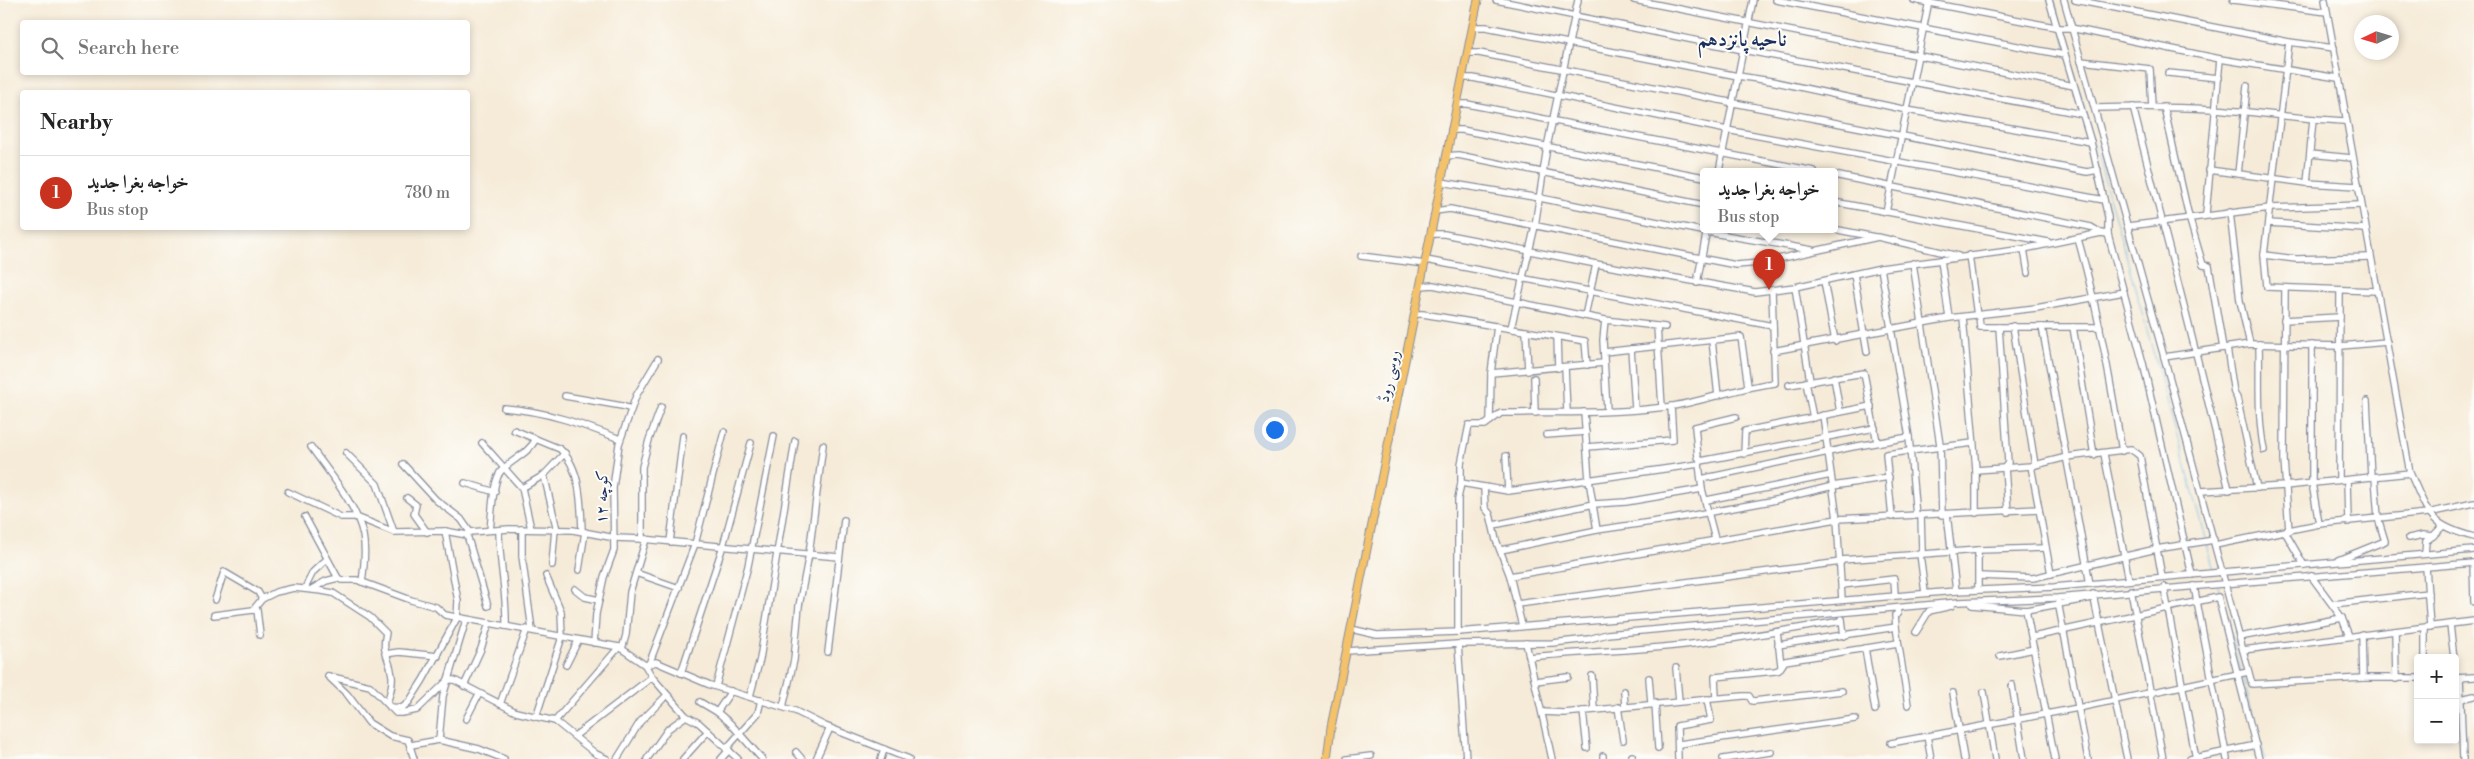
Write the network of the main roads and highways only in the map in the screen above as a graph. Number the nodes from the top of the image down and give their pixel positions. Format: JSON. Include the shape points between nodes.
{"nodes":[{"id":1,"x":1478,"y":0,"type":"edge"},
{"id":2,"x":1328,"y":759,"type":"edge"}],
"edges":[{"from":1,"to":2,"type":"main road","name":"روسی روڈ","via":[[1351,629]]}]}
